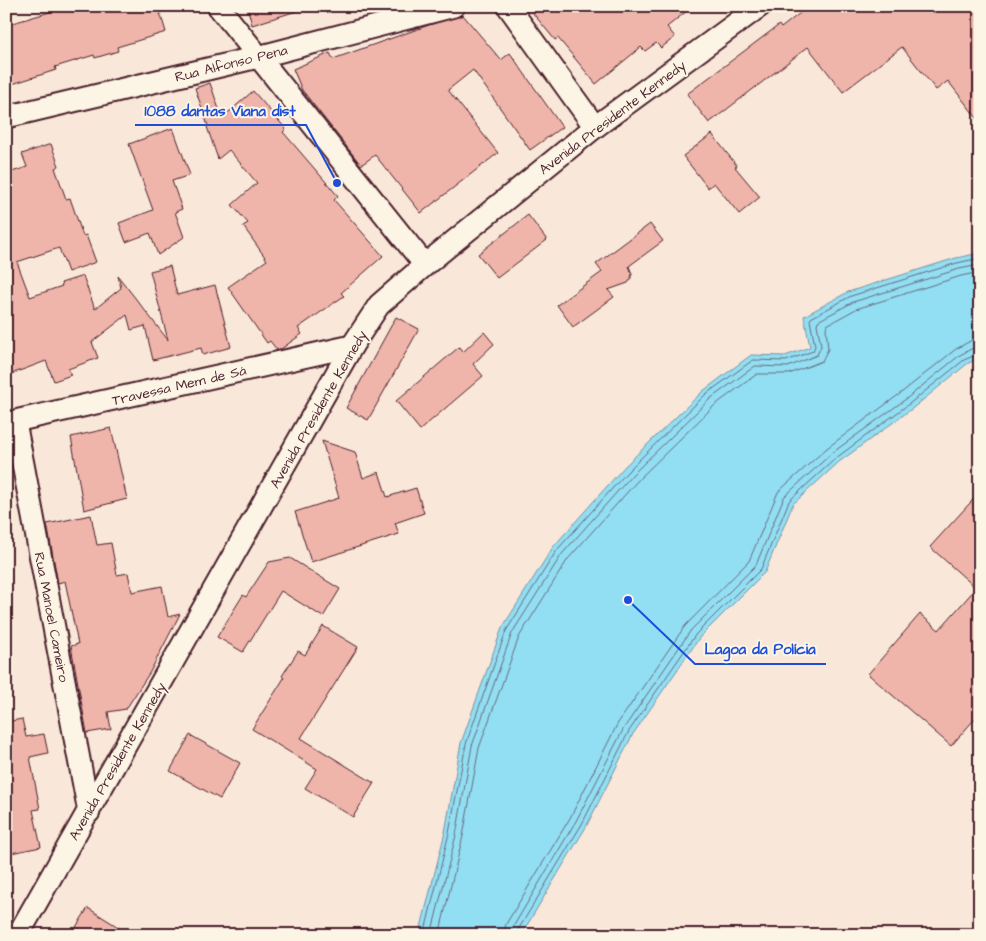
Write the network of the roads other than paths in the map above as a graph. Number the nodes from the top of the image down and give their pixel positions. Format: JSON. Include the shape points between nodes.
{"nodes":[{"id":1,"x":218,"y":6,"type":"edge"},
{"id":2,"x":454,"y":6,"type":"edge"},
{"id":3,"x":508,"y":6,"type":"edge"},
{"id":4,"x":760,"y":6,"type":"edge"},
{"id":5,"x":258,"y":57,"type":"junction"},
{"id":6,"x":6,"y":117,"type":"edge"},
{"id":7,"x":595,"y":127,"type":"junction"},
{"id":8,"x":425,"y":265,"type":"junction"},
{"id":9,"x":352,"y":346,"type":"junction"},
{"id":10,"x":10,"y":422,"type":"edge"},
{"id":11,"x":88,"y":812,"type":"junction"},
{"id":12,"x":18,"y":935,"type":"edge"}],
"edges":[{"from":1,"to":5,"type":"street"},
{"from":2,"to":5,"type":"street","name":"Rua Alfonso Pena"},
{"from":3,"to":7,"type":"street"},
{"from":4,"to":7,"type":"street","name":"Avenida Presidente Kennedy"},
{"from":5,"to":6,"type":"street","name":"Rua Alfonso Pena"},
{"from":5,"to":8,"type":"street"},
{"from":7,"to":8,"type":"street","name":"Avenida Presidente Kennedy"},
{"from":8,"to":9,"type":"street","name":"Avenida Presidente Kennedy","via":[[379,305]]},
{"from":9,"to":10,"type":"street","name":"Travessa Mem de Sá"},
{"from":9,"to":11,"type":"street","name":"Avenida Presidente Kennedy"},
{"from":10,"to":11,"type":"street","name":"Rua Manoel Cameiro"},
{"from":11,"to":12,"type":"street","name":"Avenida Presidente Kennedy"}]}
